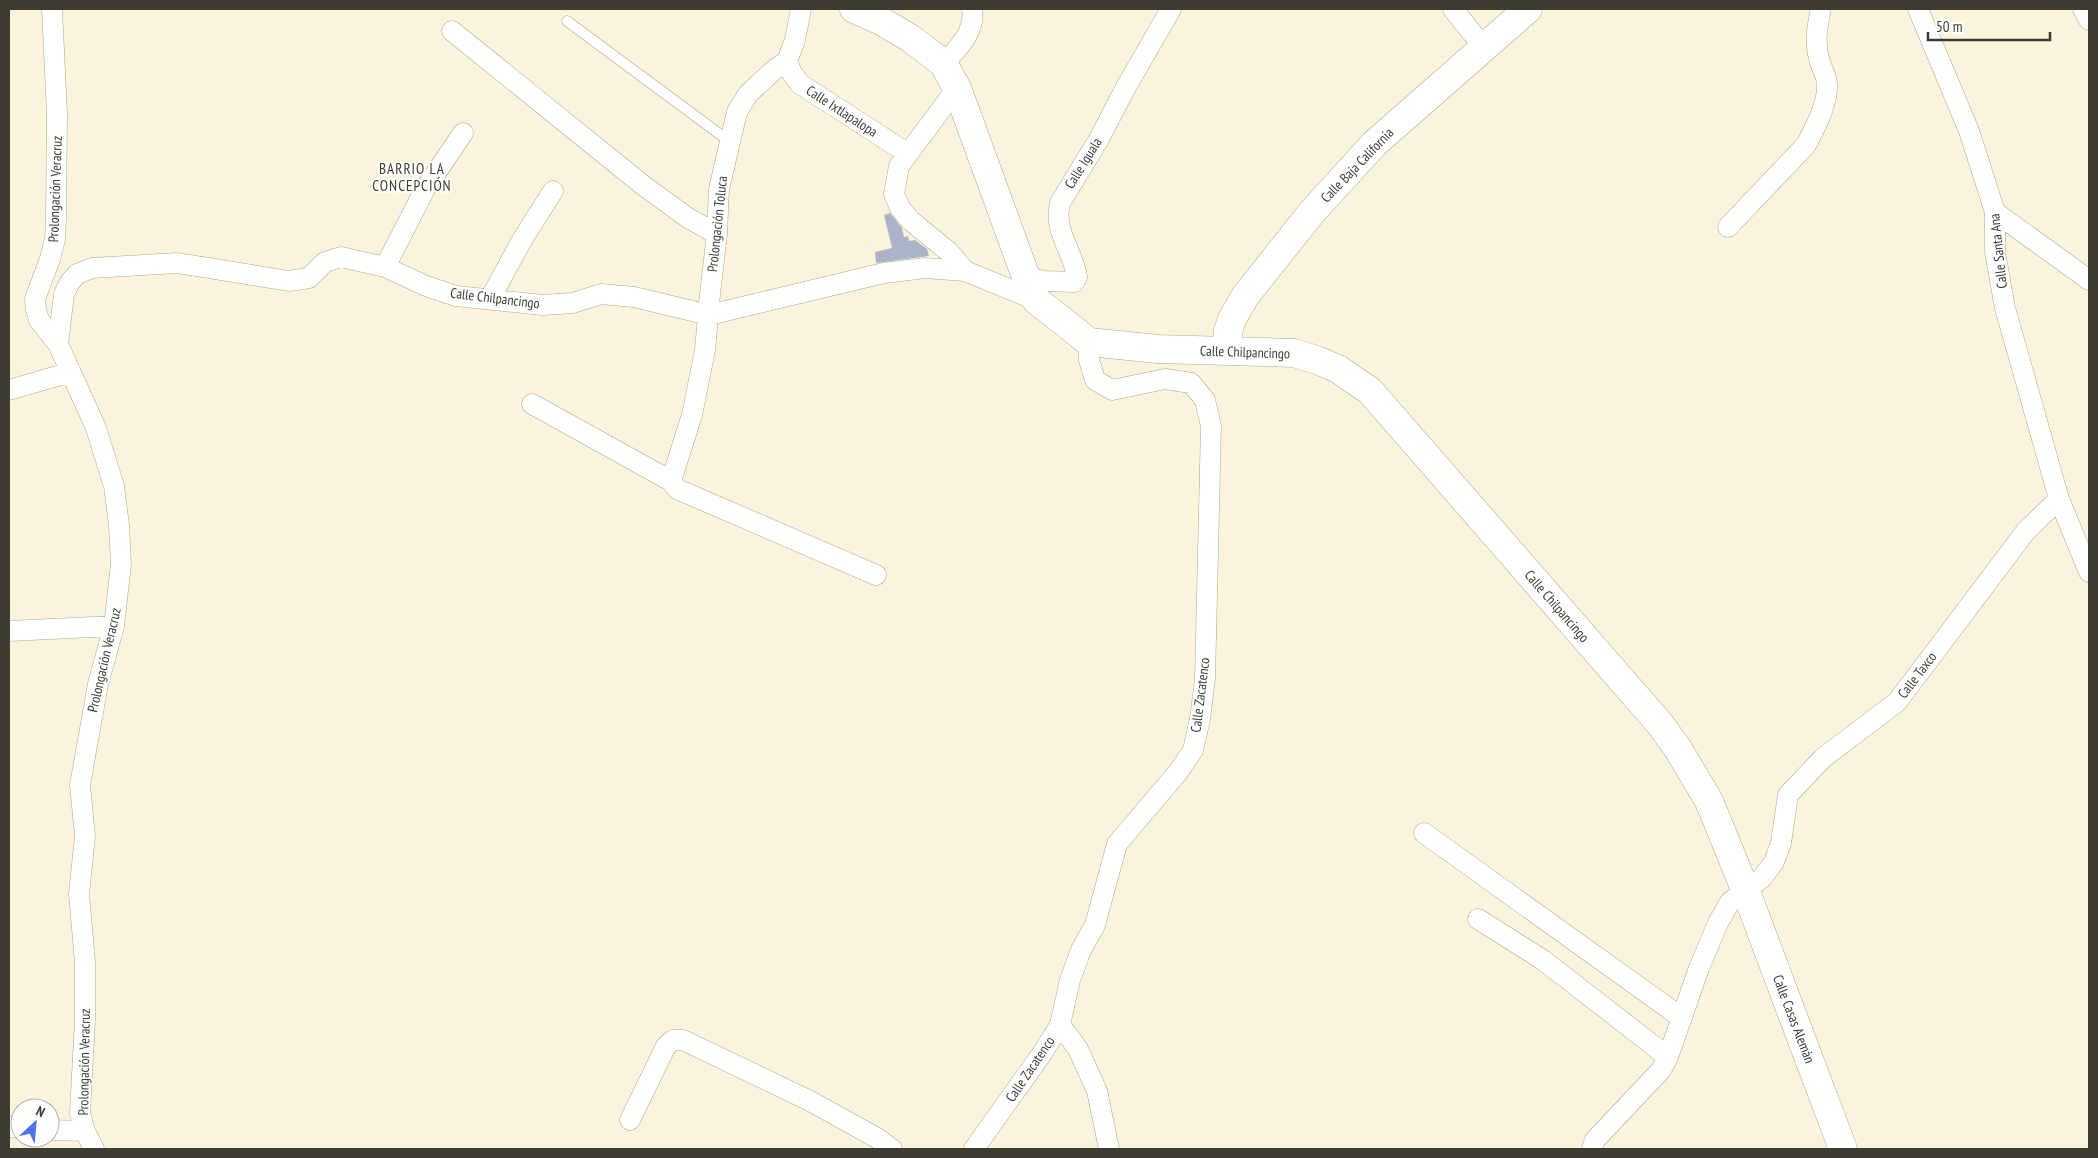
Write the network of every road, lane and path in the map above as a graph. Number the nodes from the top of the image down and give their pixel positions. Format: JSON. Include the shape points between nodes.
{"nodes":[{"id":1,"x":52,"y":9,"type":"edge"},
{"id":2,"x":801,"y":9,"type":"edge"},
{"id":3,"x":854,"y":9,"type":"edge"},
{"id":4,"x":972,"y":9,"type":"edge"},
{"id":5,"x":1171,"y":9,"type":"edge"},
{"id":6,"x":1453,"y":9,"type":"edge"},
{"id":7,"x":1528,"y":9,"type":"edge"},
{"id":8,"x":1821,"y":9,"type":"edge"},
{"id":9,"x":1918,"y":9,"type":"edge"},
{"id":10,"x":2083,"y":9,"type":"edge"},
{"id":11,"x":2089,"y":20,"type":"edge"},
{"id":12,"x":567,"y":21,"type":"dead end"},
{"id":13,"x":452,"y":31,"type":"dead end"},
{"id":14,"x":1484,"y":48,"type":"junction"},
{"id":15,"x":788,"y":61,"type":"junction"},
{"id":16,"x":943,"y":63,"type":"junction"},
{"id":17,"x":956,"y":88,"type":"junction"},
{"id":18,"x":462,"y":133,"type":"dead end"},
{"id":19,"x":729,"y":141,"type":"junction"},
{"id":20,"x":907,"y":153,"type":"junction"},
{"id":21,"x":554,"y":191,"type":"dead end"},
{"id":22,"x":1995,"y":212,"type":"junction"},
{"id":23,"x":1728,"y":227,"type":"dead end"},
{"id":24,"x":717,"y":234,"type":"junction"},
{"id":25,"x":385,"y":266,"type":"junction"},
{"id":26,"x":966,"y":271,"type":"junction"},
{"id":27,"x":2089,"y":280,"type":"edge"},
{"id":28,"x":1031,"y":289,"type":"junction"},
{"id":29,"x":490,"y":298,"type":"junction"},
{"id":30,"x":709,"y":315,"type":"junction"},
{"id":31,"x":1089,"y":342,"type":"junction"},
{"id":32,"x":58,"y":344,"type":"junction"},
{"id":33,"x":1227,"y":350,"type":"junction"},
{"id":34,"x":71,"y":372,"type":"junction"},
{"id":35,"x":9,"y":390,"type":"edge"},
{"id":36,"x":532,"y":404,"type":"dead end"},
{"id":37,"x":671,"y":481,"type":"junction"},
{"id":38,"x":2059,"y":499,"type":"junction"},
{"id":39,"x":2089,"y":572,"type":"edge"},
{"id":40,"x":876,"y":575,"type":"dead end"},
{"id":41,"x":114,"y":626,"type":"junction"},
{"id":42,"x":9,"y":631,"type":"edge"},
{"id":43,"x":1424,"y":834,"type":"dead end"},
{"id":44,"x":1745,"y":889,"type":"junction"},
{"id":45,"x":1478,"y":919,"type":"dead end"},
{"id":46,"x":1682,"y":1018,"type":"junction"},
{"id":47,"x":1060,"y":1025,"type":"junction"},
{"id":48,"x":1668,"y":1057,"type":"junction"},
{"id":49,"x":630,"y":1120,"type":"dead end"},
{"id":50,"x":60,"y":1130,"type":"edge"},
{"id":51,"x":85,"y":1131,"type":"junction"},
{"id":52,"x":94,"y":1149,"type":"edge"},
{"id":53,"x":892,"y":1149,"type":"edge"},
{"id":54,"x":974,"y":1149,"type":"edge"},
{"id":55,"x":1109,"y":1149,"type":"edge"},
{"id":56,"x":1592,"y":1149,"type":"edge"},
{"id":57,"x":1843,"y":1149,"type":"edge"}],
"edges":[{"from":1,"to":32,"type":"street","name":"Prolongación Veracruz","via":[[57,114],[55,239],[35,299],[39,320]]},
{"from":2,"to":15,"type":"street"},
{"from":3,"to":16,"type":"street","via":[[881,20]]},
{"from":4,"to":16,"type":"street","via":[[969,30],[960,49]]},
{"from":5,"to":28,"type":"street","name":"Calle Iguala","via":[[1060,203],[1057,215],[1059,230],[1076,268],[1077,278],[1074,282],[1044,281]]},
{"from":6,"to":14,"type":"street"},
{"from":7,"to":14,"type":"street","name":"Calle Baja California"},
{"from":8,"to":23,"type":"street","via":[[1816,30],[1819,59],[1827,83],[1814,130],[1806,145]]},
{"from":9,"to":22,"type":"street","name":"Calle Santa Ana","via":[[1968,131]]},
{"from":10,"to":11,"type":"street"},
{"from":12,"to":19,"type":"lane"},
{"from":13,"to":24,"type":"street","via":[[644,186],[688,218]]},
{"from":14,"to":33,"type":"street","name":"Calle Baja California","via":[[1374,144],[1312,212],[1246,295],[1228,331]]},
{"from":15,"to":19,"type":"street","name":"Prolongación Toluca","via":[[748,94],[737,112]]},
{"from":15,"to":20,"type":"street","name":"Calle Ixtlapalopa","via":[[800,84]]},
{"from":16,"to":17,"type":"street"},
{"from":17,"to":20,"type":"street"},
{"from":17,"to":28,"type":"street"},
{"from":18,"to":25,"type":"street","via":[[425,189]]},
{"from":19,"to":24,"type":"street","name":"Prolongación Toluca","via":[[718,189]]},
{"from":20,"to":26,"type":"street","via":[[896,178],[894,194],[900,208]]},
{"from":21,"to":29,"type":"street"},
{"from":22,"to":27,"type":"street"},
{"from":22,"to":38,"type":"street","name":"Calle Santa Ana","via":[[1995,252],[2005,308]]},
{"from":24,"to":30,"type":"street","name":"Prolongación Toluca"},
{"from":25,"to":29,"type":"street","name":"Calle Chilpancingo","via":[[456,296]]},
{"from":25,"to":32,"type":"street","name":"Calle Chilpancingo","via":[[341,257],[325,262],[309,278],[289,281],[177,263],[92,268],[77,274],[64,294]]},
{"from":26,"to":28,"type":"street"},
{"from":26,"to":30,"type":"street","name":"Calle Chilpancingo","via":[[925,268],[884,274]]},
{"from":28,"to":31,"type":"street"},
{"from":29,"to":30,"type":"street","name":"Calle Chilpancingo","via":[[543,305],[573,303],[601,294],[634,297]]},
{"from":30,"to":37,"type":"street","name":"Prolongación Toluca","via":[[692,415]]},
{"from":31,"to":33,"type":"street","name":"Calle Chilpancingo","via":[[1158,349]]},
{"from":31,"to":47,"type":"street","name":"Calle Zacatenco","via":[[1089,360],[1095,380],[1112,390],[1165,379],[1191,383],[1205,400],[1211,426],[1205,679],[1193,750],[1117,844],[1095,925],[1070,980]]},
{"from":32,"to":34,"type":"street","name":"Prolongación Veracruz"},
{"from":33,"to":44,"type":"street","name":"Calle Chilpancingo","via":[[1294,354],[1317,360],[1338,369],[1370,391],[1660,724],[1709,801]]},
{"from":34,"to":35,"type":"street"},
{"from":34,"to":41,"type":"street","name":"Prolongación Veracruz","via":[[96,428],[114,486],[121,564]]},
{"from":36,"to":37,"type":"street"},
{"from":37,"to":40,"type":"street","via":[[677,490]]},
{"from":38,"to":39,"type":"street","name":"Calle Santa Ana"},
{"from":38,"to":44,"type":"street","name":"Calle Taxco","via":[[2026,531],[1897,702],[1823,758],[1788,795],[1781,843],[1774,862],[1762,878]]},
{"from":41,"to":42,"type":"street"},
{"from":41,"to":51,"type":"street","name":"Prolongación Veracruz","via":[[98,684],[80,785],[85,836],[79,894],[85,982],[80,1113]]},
{"from":43,"to":46,"type":"street"},
{"from":44,"to":46,"type":"street","name":"Calle Taxco","via":[[1730,902],[1718,923]]},
{"from":44,"to":57,"type":"street","name":"Calle Casas Alemán"},
{"from":45,"to":48,"type":"street","via":[[1543,960]]},
{"from":46,"to":48,"type":"street","name":"Calle Taxco"},
{"from":47,"to":54,"type":"street","name":"Calle Zacatenco"},
{"from":47,"to":55,"type":"street","via":[[1078,1049],[1097,1091]]},
{"from":48,"to":56,"type":"street","name":"Calle Taxco","via":[[1661,1070],[1595,1140]]},
{"from":49,"to":53,"type":"street","via":[[666,1046],[673,1040],[683,1040],[810,1101]]},
{"from":50,"to":51,"type":"street"},
{"from":51,"to":52,"type":"street","name":"Prolongación Veracruz"}]}
